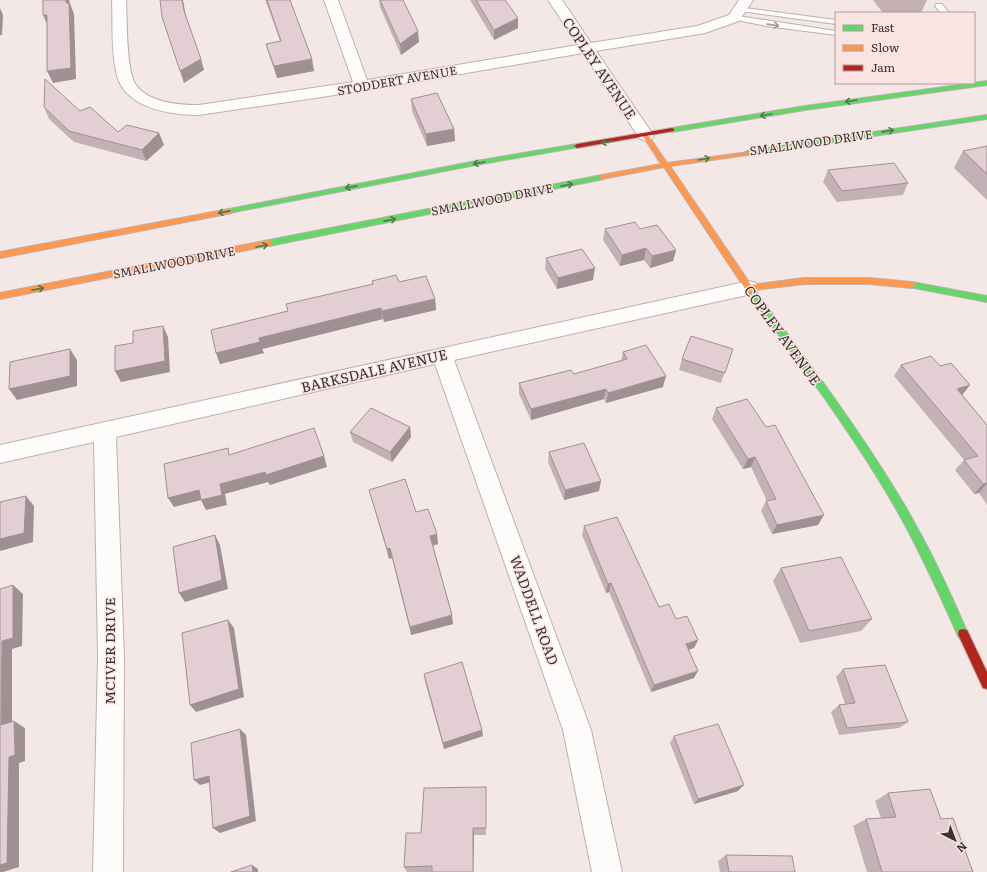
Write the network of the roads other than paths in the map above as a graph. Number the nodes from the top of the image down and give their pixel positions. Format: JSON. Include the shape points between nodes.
{"nodes":[{"id":1,"x":119,"y":0,"type":"edge"},
{"id":2,"x":331,"y":0,"type":"edge"},
{"id":3,"x":555,"y":0,"type":"edge"},
{"id":4,"x":939,"y":6,"type":"dead end"},
{"id":5,"x":740,"y":9,"type":"edge"},
{"id":6,"x":944,"y":12,"type":"edge"},
{"id":7,"x":835,"y":22,"type":"edge"},
{"id":8,"x":835,"y":33,"type":"edge"},
{"id":9,"x":587,"y":48,"type":"junction"},
{"id":10,"x":987,"y":83,"type":"edge"},
{"id":11,"x":362,"y":86,"type":"junction"},
{"id":12,"x":987,"y":117,"type":"edge"},
{"id":13,"x":646,"y":136,"type":"junction"},
{"id":14,"x":666,"y":165,"type":"junction"},
{"id":15,"x":0,"y":255,"type":"edge"},
{"id":16,"x":749,"y":288,"type":"junction"},
{"id":17,"x":0,"y":296,"type":"edge"},
{"id":18,"x":987,"y":299,"type":"edge"},
{"id":19,"x":442,"y":355,"type":"junction"},
{"id":20,"x":105,"y":430,"type":"junction"},
{"id":21,"x":0,"y":454,"type":"edge"},
{"id":22,"x":987,"y":684,"type":"edge"},
{"id":23,"x":108,"y":872,"type":"edge"},
{"id":24,"x":607,"y":872,"type":"edge"}],
"edges":[{"from":1,"to":11,"type":"street","name":"STODDERT AVENUE","via":[[123,72],[130,88],[165,108],[199,110]]},
{"from":2,"to":11,"type":"street"},
{"from":3,"to":9,"type":"street","name":"COPLEY AVENUE"},
{"from":4,"to":6,"type":"lane"},
{"from":5,"to":7,"type":"lane"},
{"from":5,"to":8,"type":"lane","one_way":true,"via":[[766,24]]},
{"from":5,"to":9,"type":"street","name":"STODDERT AVENUE","via":[[700,30]]},
{"from":9,"to":11,"type":"street","name":"STODDERT AVENUE"},
{"from":9,"to":13,"type":"street","name":"COPLEY AVENUE"},
{"from":10,"to":13,"type":"main road","one_way":true,"via":[[805,108]]},
{"from":14,"to":12,"type":"main road","name":"SMALLWOOD DRIVE","one_way":true},
{"from":13,"to":14,"type":"main road","name":"COPLEY AVENUE"},
{"from":13,"to":15,"type":"main road","one_way":true,"via":[[476,163]]},
{"from":14,"to":16,"type":"main road","name":"COPLEY AVENUE"},
{"from":17,"to":14,"type":"main road","name":"SMALLWOOD DRIVE","one_way":true},
{"from":16,"to":18,"type":"main road","via":[[804,281],[869,282],[916,286]]},
{"from":16,"to":19,"type":"street","name":"BARKSDALE AVENUE"},
{"from":16,"to":22,"type":"main road","name":"COPLEY AVENUE","via":[[848,423],[888,486],[929,561]]},
{"from":19,"to":20,"type":"street","name":"BARKSDALE AVENUE"},
{"from":19,"to":24,"type":"street","name":"WADDELL ROAD","via":[[577,730]]},
{"from":20,"to":21,"type":"street","name":"BARKSDALE AVENUE"},
{"from":20,"to":23,"type":"street","name":"MCIVER DRIVE","via":[[112,657]]}]}
